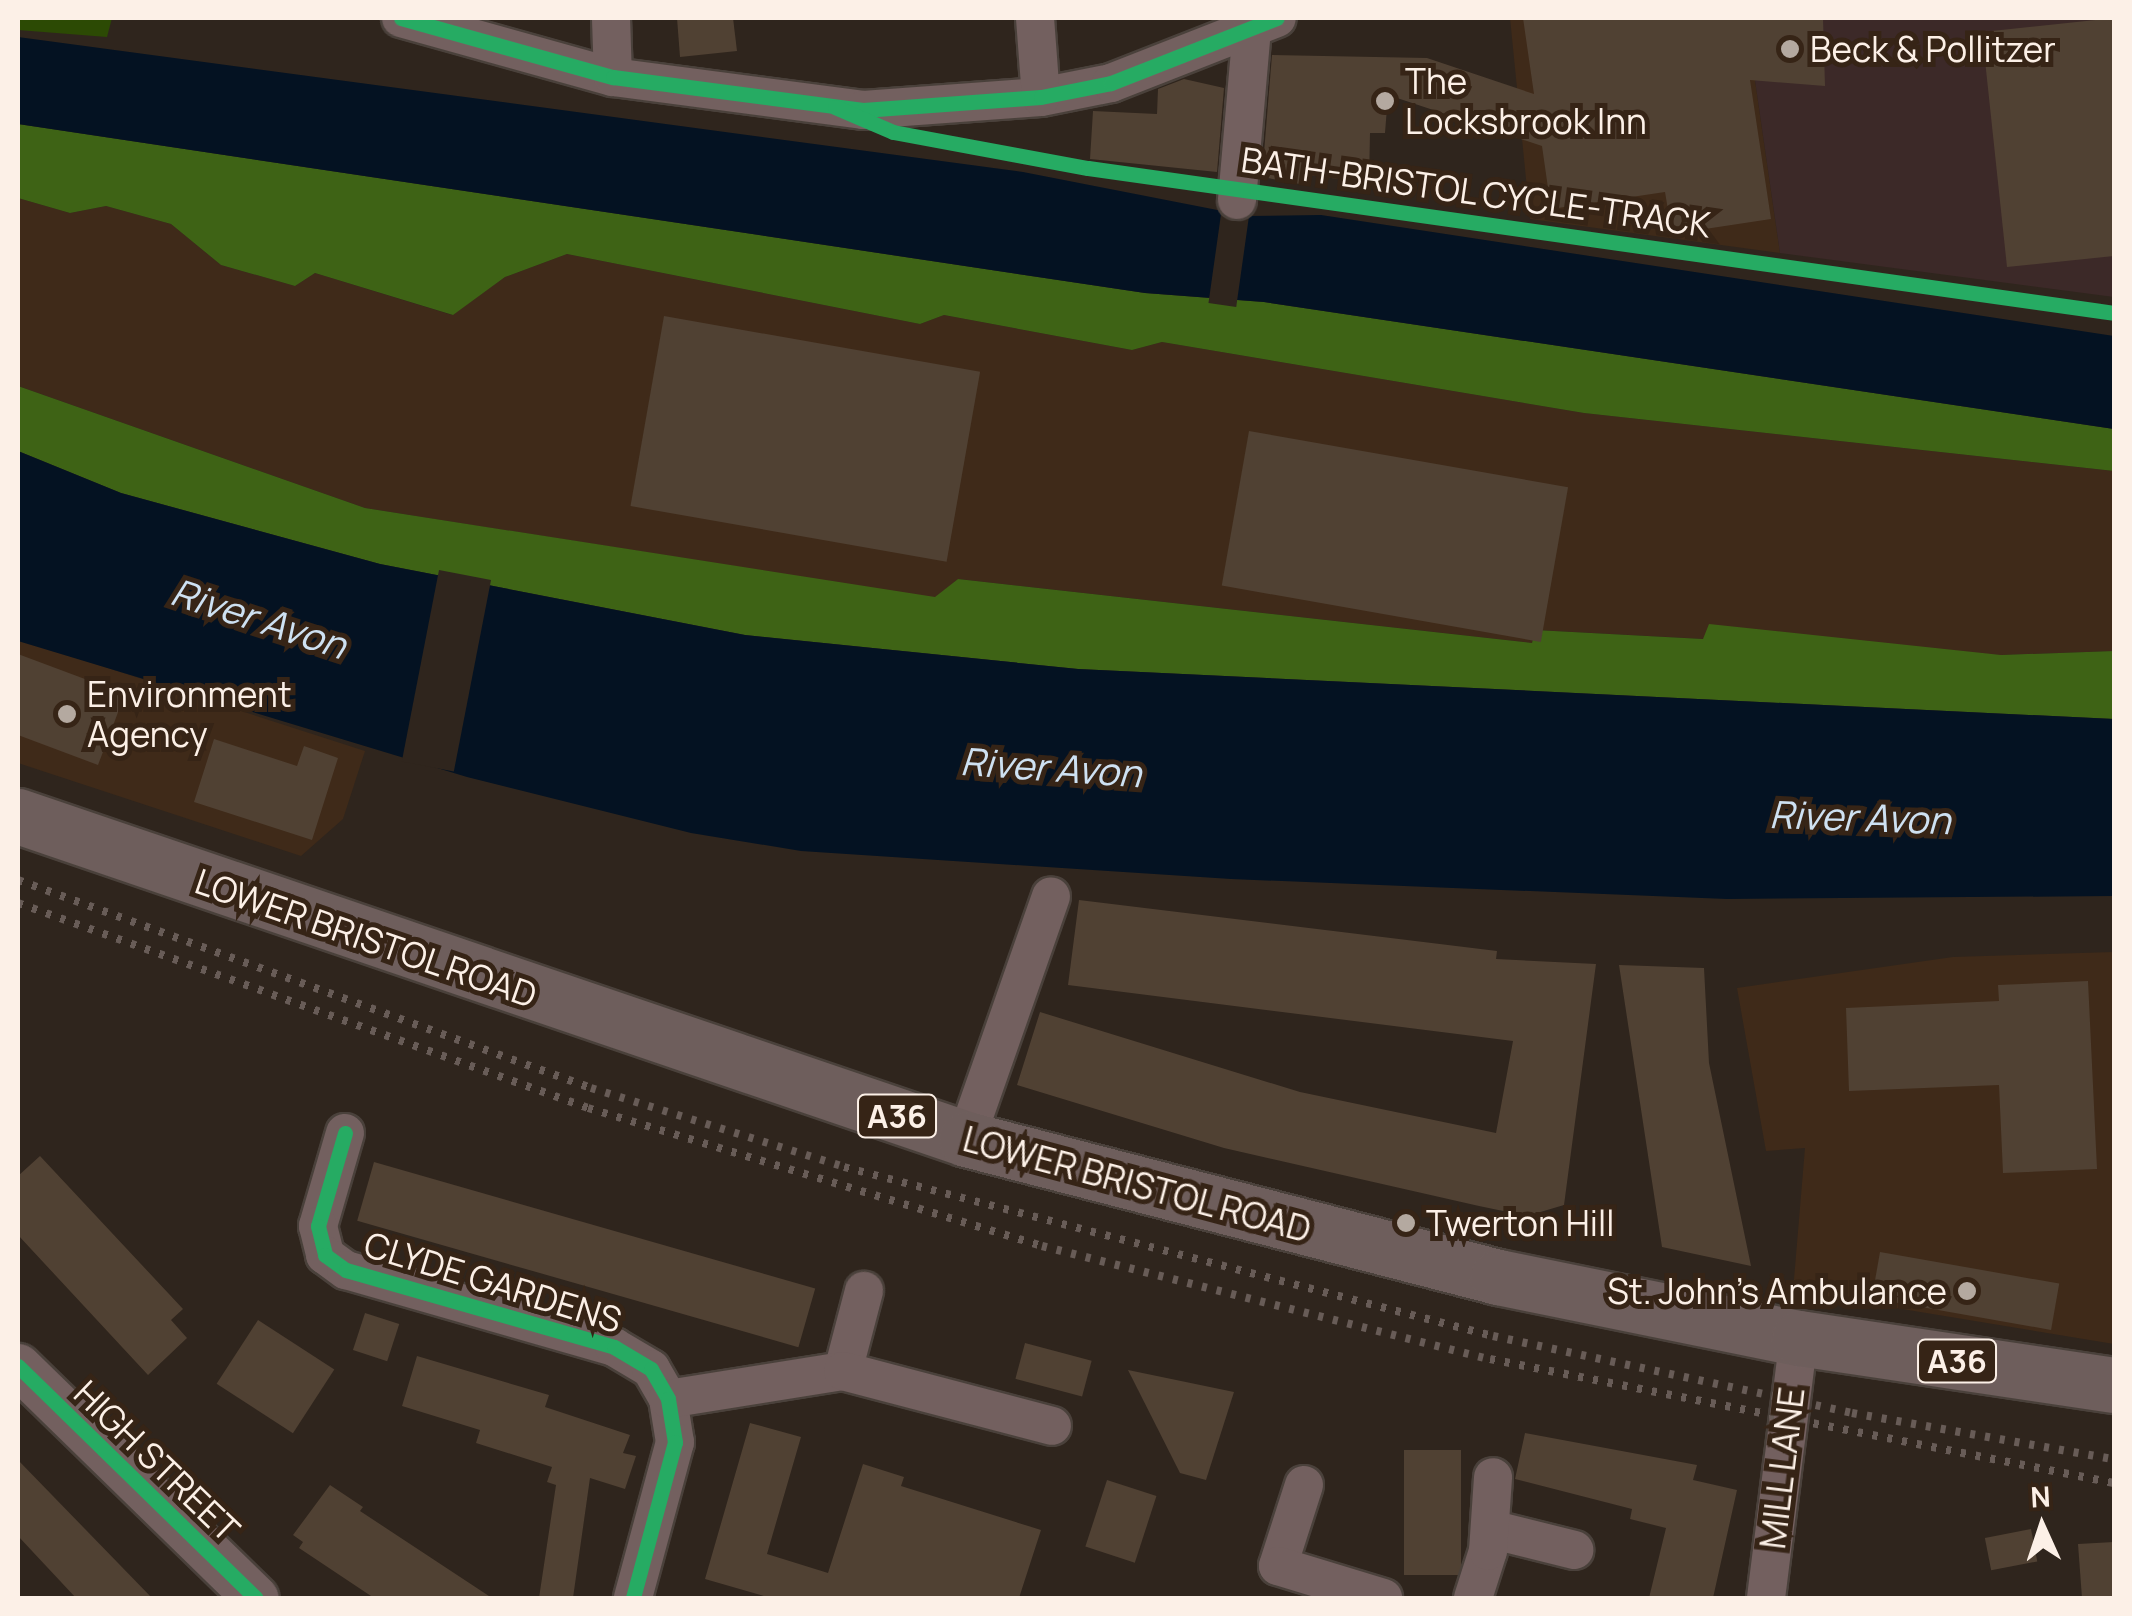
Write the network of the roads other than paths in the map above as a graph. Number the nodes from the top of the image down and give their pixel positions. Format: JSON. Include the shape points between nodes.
{"nodes":[{"id":1,"x":401,"y":18,"type":"edge"},
{"id":2,"x":611,"y":18,"type":"edge"},
{"id":3,"x":1035,"y":18,"type":"edge"},
{"id":4,"x":1264,"y":24,"type":"edge"},
{"id":5,"x":613,"y":76,"type":"junction"},
{"id":6,"x":1041,"y":97,"type":"junction"},
{"id":7,"x":1237,"y":200,"type":"dead end"},
{"id":8,"x":18,"y":816,"type":"edge"},
{"id":9,"x":1052,"y":896,"type":"dead end"},
{"id":10,"x":344,"y":1133,"type":"dead end"},
{"id":11,"x":966,"y":1140,"type":"junction"},
{"id":12,"x":864,"y":1292,"type":"dead end"},
{"id":13,"x":1799,"y":1338,"type":"junction"},
{"id":14,"x":18,"y":1366,"type":"edge"},
{"id":15,"x":843,"y":1370,"type":"junction"},
{"id":16,"x":2114,"y":1385,"type":"edge"},
{"id":17,"x":668,"y":1399,"type":"junction"},
{"id":18,"x":1052,"y":1426,"type":"dead end"},
{"id":19,"x":1493,"y":1477,"type":"dead end"},
{"id":20,"x":1304,"y":1485,"type":"dead end"},
{"id":21,"x":1490,"y":1529,"type":"junction"},
{"id":22,"x":1574,"y":1550,"type":"dead end"},
{"id":23,"x":256,"y":1598,"type":"edge"},
{"id":24,"x":633,"y":1598,"type":"edge"},
{"id":25,"x":1382,"y":1598,"type":"edge"},
{"id":26,"x":1473,"y":1598,"type":"edge"},
{"id":27,"x":1766,"y":1598,"type":"edge"}],
"edges":[{"from":1,"to":5,"type":"street"},
{"from":2,"to":5,"type":"street"},
{"from":3,"to":6,"type":"street"},
{"from":4,"to":6,"type":"street","via":[[1111,82]]},
{"from":4,"to":7,"type":"street"},
{"from":5,"to":6,"type":"street","via":[[863,110]]},
{"from":8,"to":11,"type":"highway","name":"LOWER BRISTOL ROAD","number":"A36"},
{"from":9,"to":11,"type":"street"},
{"from":10,"to":17,"type":"street","name":"CLYDE GARDENS","via":[[318,1226],[324,1255],[346,1270],[614,1347],[650,1369]]},
{"from":11,"to":13,"type":"highway","name":"LOWER BRISTOL ROAD","number":"A36","via":[[1498,1277]]},
{"from":12,"to":15,"type":"street"},
{"from":13,"to":16,"type":"highway","name":"LOWER BRISTOL ROAD","number":"A36"},
{"from":13,"to":27,"type":"street","name":"MILL LANE"},
{"from":14,"to":23,"type":"street","name":"HIGH STREET"},
{"from":15,"to":17,"type":"street"},
{"from":15,"to":18,"type":"street"},
{"from":17,"to":24,"type":"street","via":[[676,1442]]},
{"from":19,"to":21,"type":"street"},
{"from":20,"to":25,"type":"street","via":[[1278,1566]]},
{"from":21,"to":22,"type":"street"},
{"from":21,"to":26,"type":"street"}]}
